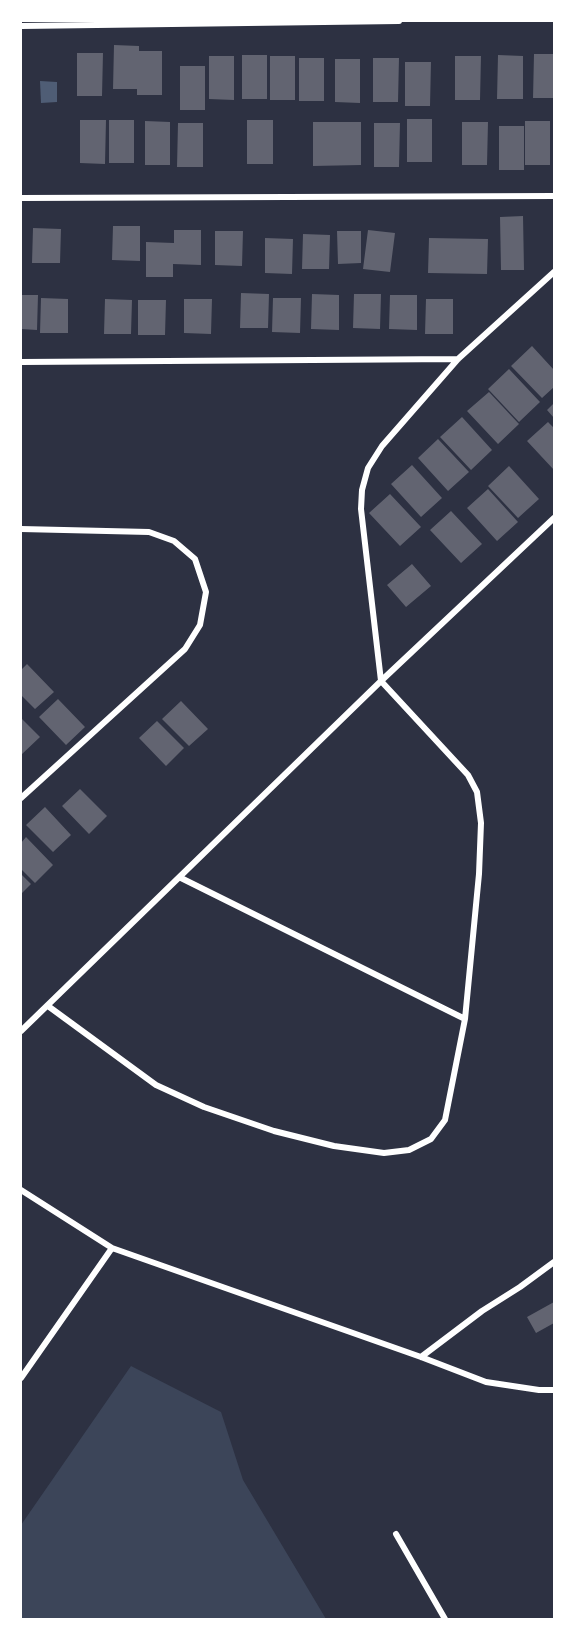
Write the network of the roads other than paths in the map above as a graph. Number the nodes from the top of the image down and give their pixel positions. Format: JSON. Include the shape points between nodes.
{"nodes":[{"id":1,"x":399,"y":21,"type":"edge"},
{"id":2,"x":21,"y":26,"type":"edge"},
{"id":3,"x":554,"y":196,"type":"edge"},
{"id":4,"x":21,"y":198,"type":"edge"},
{"id":5,"x":554,"y":272,"type":"edge"},
{"id":6,"x":458,"y":359,"type":"junction"},
{"id":7,"x":21,"y":362,"type":"edge"},
{"id":8,"x":554,"y":518,"type":"edge"},
{"id":9,"x":21,"y":529,"type":"edge"},
{"id":10,"x":381,"y":681,"type":"junction"},
{"id":11,"x":21,"y":798,"type":"edge"},
{"id":12,"x":181,"y":878,"type":"junction"},
{"id":13,"x":48,"y":1006,"type":"junction"},
{"id":14,"x":465,"y":1019,"type":"junction"},
{"id":15,"x":21,"y":1031,"type":"edge"},
{"id":16,"x":21,"y":1190,"type":"edge"},
{"id":17,"x":112,"y":1248,"type":"junction"},
{"id":18,"x":554,"y":1262,"type":"edge"},
{"id":19,"x":421,"y":1357,"type":"junction"},
{"id":20,"x":21,"y":1378,"type":"edge"},
{"id":21,"x":554,"y":1390,"type":"edge"},
{"id":22,"x":396,"y":1534,"type":"dead end"},
{"id":23,"x":446,"y":1619,"type":"edge"}],
"edges":[{"from":1,"to":2,"type":"street"},
{"from":3,"to":4,"type":"street"},
{"from":5,"to":6,"type":"street"},
{"from":6,"to":7,"type":"street"},
{"from":6,"to":10,"type":"street","via":[[382,446],[368,468],[362,490]]},
{"from":8,"to":10,"type":"street"},
{"from":9,"to":11,"type":"street","via":[[149,532],[174,541],[195,559],[206,592],[200,625],[185,649]]},
{"from":10,"to":12,"type":"street"},
{"from":10,"to":14,"type":"street","via":[[468,775],[477,792],[481,823],[479,874]]},
{"from":12,"to":13,"type":"street"},
{"from":12,"to":14,"type":"street"},
{"from":13,"to":14,"type":"street","via":[[156,1085],[204,1107],[274,1131],[384,1153],[409,1150],[431,1139],[445,1120]]},
{"from":13,"to":15,"type":"street"},
{"from":16,"to":17,"type":"street"},
{"from":17,"to":19,"type":"street"},
{"from":17,"to":20,"type":"street"},
{"from":18,"to":19,"type":"street"},
{"from":19,"to":21,"type":"street","via":[[486,1382]]},
{"from":22,"to":23,"type":"street"}]}
